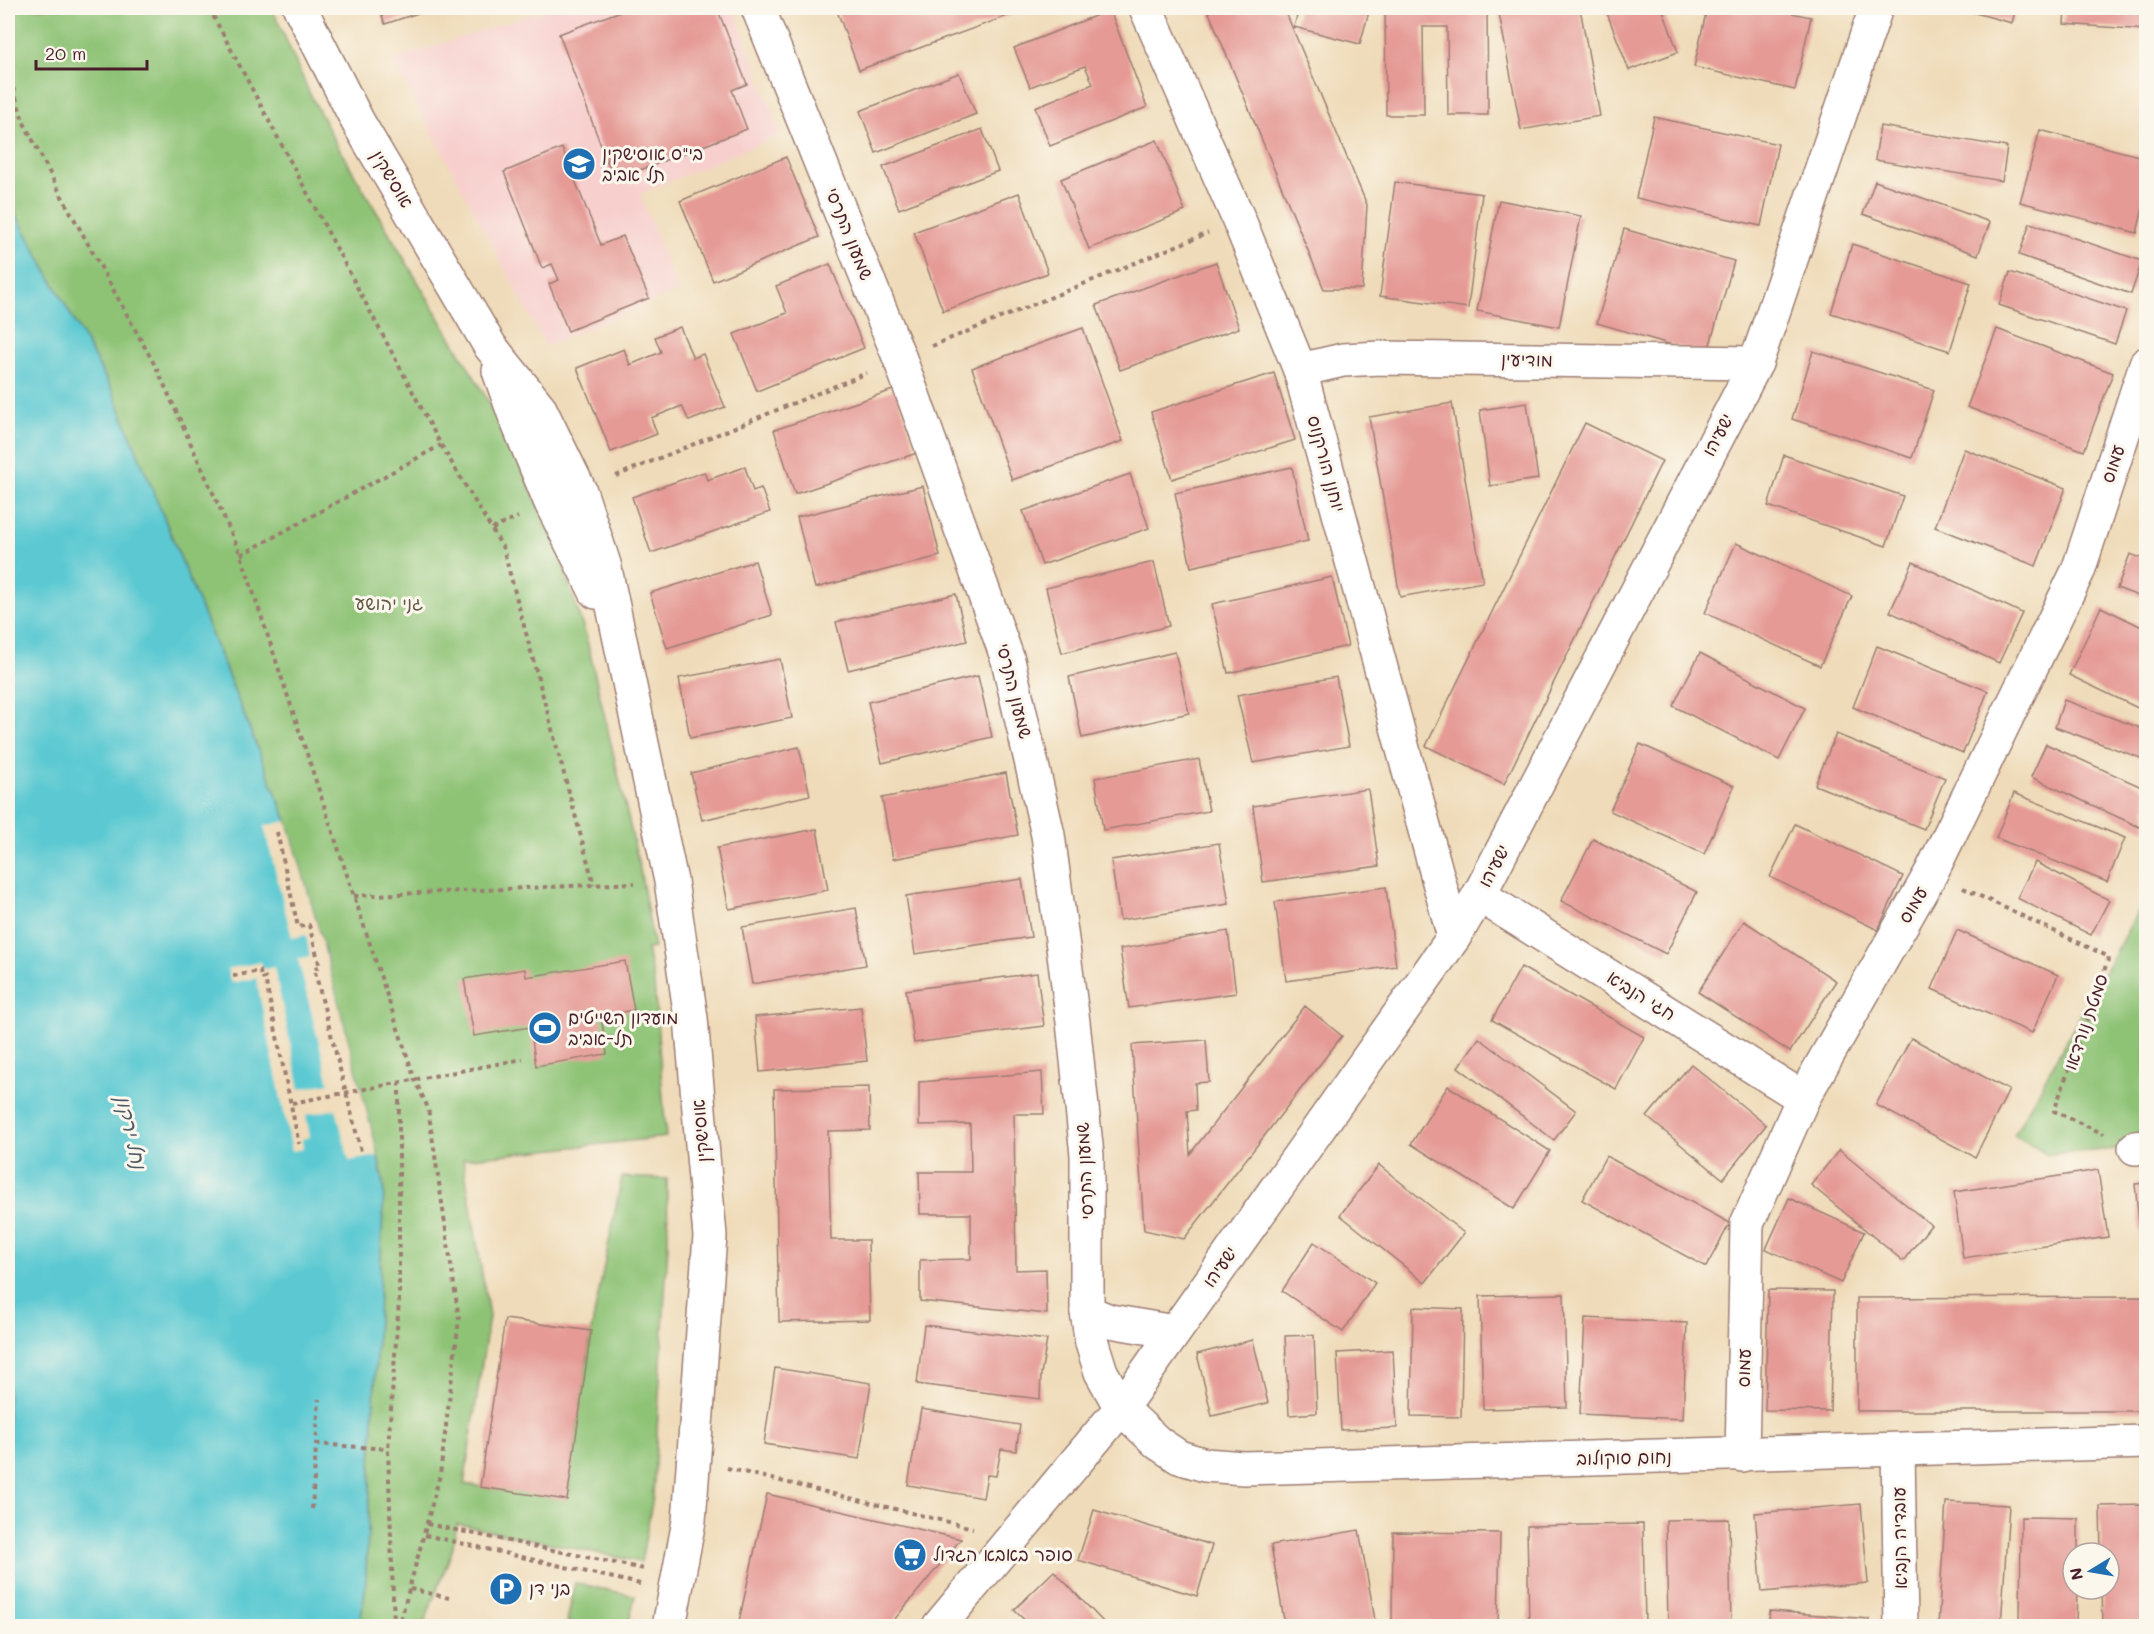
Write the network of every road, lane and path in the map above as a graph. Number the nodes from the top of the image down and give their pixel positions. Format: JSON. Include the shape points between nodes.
{"nodes":[{"id":1,"x":209,"y":8,"type":"edge"},
{"id":2,"x":300,"y":8,"type":"edge"},
{"id":3,"x":758,"y":8,"type":"edge"},
{"id":4,"x":1146,"y":8,"type":"edge"},
{"id":5,"x":1876,"y":8,"type":"edge"},
{"id":6,"x":8,"y":71,"type":"edge"},
{"id":7,"x":1756,"y":363,"type":"junction"},
{"id":8,"x":2146,"y":364,"type":"edge"},
{"id":9,"x":1300,"y":370,"type":"junction"},
{"id":10,"x":441,"y":445,"type":"junction"},
{"id":11,"x":520,"y":516,"type":"dead end"},
{"id":12,"x":492,"y":529,"type":"junction"},
{"id":13,"x":241,"y":555,"type":"junction"},
{"id":14,"x":277,"y":832,"type":"dead end"},
{"id":15,"x":1931,"y":873,"type":"junction"},
{"id":16,"x":672,"y":881,"type":"junction"},
{"id":17,"x":594,"y":885,"type":"junction"},
{"id":18,"x":1479,"y":895,"type":"junction"},
{"id":19,"x":354,"y":896,"type":"junction"},
{"id":20,"x":1454,"y":937,"type":"junction"},
{"id":21,"x":233,"y":976,"type":"dead end"},
{"id":22,"x":523,"y":1059,"type":"dead end"},
{"id":23,"x":415,"y":1080,"type":"junction"},
{"id":24,"x":399,"y":1083,"type":"junction"},
{"id":25,"x":1803,"y":1098,"type":"junction"},
{"id":26,"x":291,"y":1103,"type":"junction"},
{"id":27,"x":299,"y":1144,"type":"dead end"},
{"id":28,"x":2141,"y":1147,"type":"edge"},
{"id":29,"x":361,"y":1151,"type":"dead end"},
{"id":30,"x":1087,"y":1312,"type":"junction"},
{"id":31,"x":1174,"y":1332,"type":"junction"},
{"id":32,"x":319,"y":1399,"type":"dead end"},
{"id":33,"x":1121,"y":1408,"type":"junction"},
{"id":34,"x":2146,"y":1442,"type":"edge"},
{"id":35,"x":316,"y":1444,"type":"junction"},
{"id":36,"x":388,"y":1449,"type":"junction"},
{"id":37,"x":1898,"y":1450,"type":"junction"},
{"id":38,"x":1742,"y":1455,"type":"junction"},
{"id":39,"x":694,"y":1460,"type":"junction"},
{"id":40,"x":312,"y":1509,"type":"dead end"},
{"id":41,"x":428,"y":1524,"type":"junction"},
{"id":42,"x":425,"y":1535,"type":"junction"},
{"id":43,"x":1012,"y":1538,"type":"junction"},
{"id":44,"x":677,"y":1584,"type":"junction"},
{"id":45,"x":410,"y":1589,"type":"junction"},
{"id":46,"x":449,"y":1599,"type":"dead end"},
{"id":47,"x":953,"y":1621,"type":"edge"},
{"id":48,"x":394,"y":1626,"type":"edge"},
{"id":49,"x":399,"y":1626,"type":"edge"},
{"id":50,"x":669,"y":1626,"type":"edge"},
{"id":51,"x":1901,"y":1626,"type":"edge"}],
"edges":[{"from":1,"to":10,"type":"path"},
{"from":2,"to":16,"type":"street","name":"אוסישקין","via":[[358,123],[490,346],[539,407],[580,491],[604,564]]},
{"from":3,"to":30,"type":"street","name":"שמעון התרסי","via":[[900,359],[1008,660],[1048,835],[1073,1022],[1087,1155]]},
{"from":4,"to":9,"type":"street","name":"יוחנן הורקנוס"},
{"from":5,"to":7,"type":"street","name":"ישעיהו"},
{"from":6,"to":13,"type":"path","via":[[23,121],[158,370]]},
{"from":7,"to":9,"type":"street","name":"מודיעין","via":[[1380,358],[1343,360]]},
{"from":7,"to":18,"type":"street","name":"ישעיהו"},
{"from":8,"to":15,"type":"street","name":"עמוס","via":[[2078,571]]},
{"from":9,"to":20,"type":"street","name":"יוחנן הורקנוס"},
{"from":10,"to":12,"type":"path"},
{"from":10,"to":13,"type":"path"},
{"from":11,"to":12,"type":"path"},
{"from":12,"to":17,"type":"path","via":[[503,548]]},
{"from":13,"to":19,"type":"path"},
{"from":14,"to":29,"type":"path","via":[[298,927],[309,925],[320,967],[314,968]]},
{"from":15,"to":25,"type":"street","name":"עמוס"},
{"from":15,"to":28,"type":"path","name":"סמטת נורדאו","via":[[2109,957],[2054,1111]]},
{"from":16,"to":17,"type":"path"},
{"from":16,"to":39,"type":"street","name":"אוסישקין","via":[[691,1018],[710,1236]]},
{"from":17,"to":19,"type":"path"},
{"from":18,"to":20,"type":"street","name":"ישעיהו"},
{"from":18,"to":25,"type":"street","name":"חגי הנביא"},
{"from":19,"to":23,"type":"path"},
{"from":20,"to":31,"type":"street","name":"ישעיהו"},
{"from":21,"to":26,"type":"path","via":[[260,971],[261,979],[265,978]]},
{"from":22,"to":23,"type":"path"},
{"from":23,"to":24,"type":"path"},
{"from":23,"to":41,"type":"path","via":[[428,1108],[459,1319],[440,1475]]},
{"from":24,"to":26,"type":"path"},
{"from":24,"to":36,"type":"path","via":[[399,1301]]},
{"from":25,"to":38,"type":"street","name":"עמוס","via":[[1747,1224]]},
{"from":26,"to":27,"type":"path"},
{"from":30,"to":31,"type":"street","via":[[1110,1322]]},
{"from":30,"to":33,"type":"street","name":"שמעון התרסי","via":[[1101,1372]]},
{"from":31,"to":33,"type":"street","name":"ישעיהו"},
{"from":32,"to":35,"type":"path"},
{"from":33,"to":38,"type":"street","name":"נחום סוקולוב","via":[[1179,1457],[1205,1465],[1244,1468]]},
{"from":33,"to":43,"type":"street","name":"ישעיהו"},
{"from":34,"to":37,"type":"street","name":"נחום סוקולוב"},
{"from":35,"to":36,"type":"path"},
{"from":35,"to":40,"type":"path"},
{"from":36,"to":48,"type":"path"},
{"from":37,"to":38,"type":"street","name":"נחום סוקולוב"},
{"from":37,"to":51,"type":"street","name":"עובדיה הנביא"},
{"from":39,"to":43,"type":"path"},
{"from":39,"to":44,"type":"street","name":"אוסישקין","via":[[689,1521]]},
{"from":41,"to":42,"type":"path"},
{"from":41,"to":44,"type":"path"},
{"from":42,"to":44,"type":"path"},
{"from":42,"to":45,"type":"path"},
{"from":43,"to":47,"type":"street","name":"ישעיהו"},
{"from":44,"to":50,"type":"street","name":"אוסישקין"},
{"from":45,"to":46,"type":"path"},
{"from":45,"to":49,"type":"path"}]}
